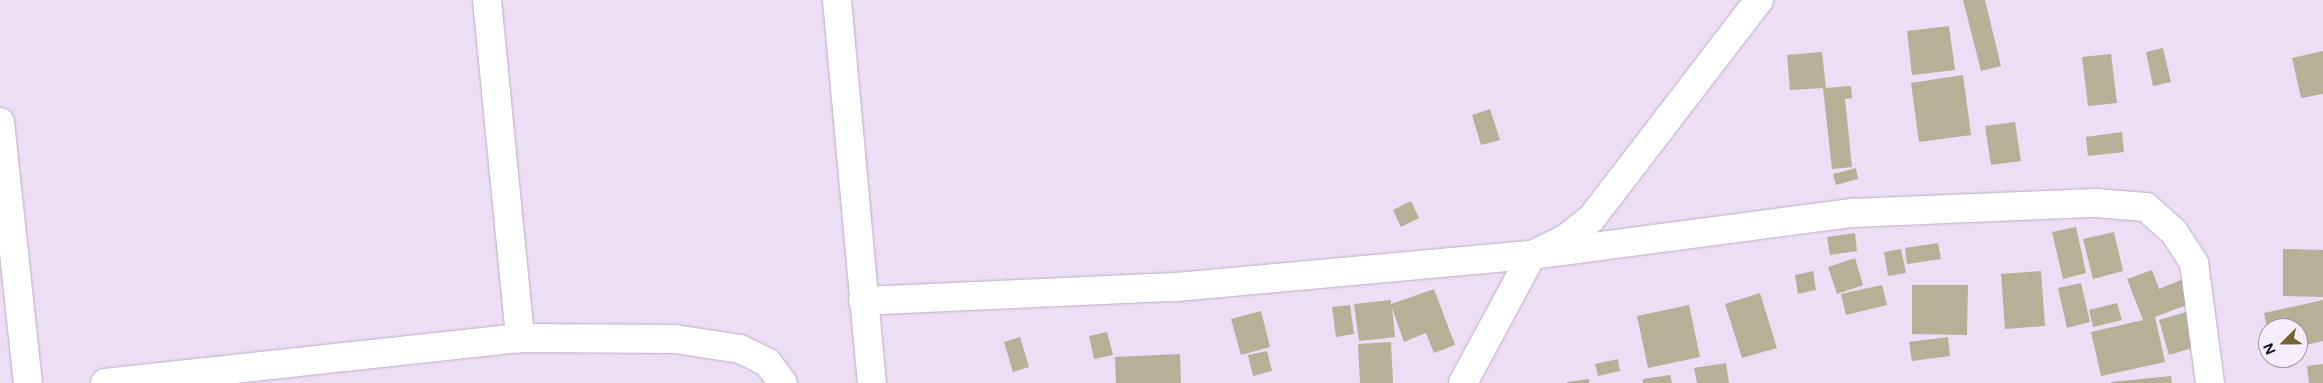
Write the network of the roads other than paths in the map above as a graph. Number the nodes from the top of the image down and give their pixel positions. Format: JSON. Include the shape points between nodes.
{"nodes":[{"id":1,"x":487,"y":0,"type":"edge"},
{"id":2,"x":837,"y":0,"type":"edge"},
{"id":3,"x":1759,"y":0,"type":"edge"},
{"id":4,"x":0,"y":122,"type":"edge"},
{"id":5,"x":1532,"y":256,"type":"junction"},
{"id":6,"x":862,"y":301,"type":"junction"},
{"id":7,"x":520,"y":338,"type":"junction"},
{"id":8,"x":28,"y":383,"type":"edge"},
{"id":9,"x":105,"y":383,"type":"edge"},
{"id":10,"x":784,"y":383,"type":"edge"},
{"id":11,"x":872,"y":383,"type":"edge"},
{"id":12,"x":1463,"y":383,"type":"edge"},
{"id":13,"x":2210,"y":383,"type":"edge"}],
"edges":[{"from":1,"to":7,"type":"street"},
{"from":2,"to":6,"type":"street"},
{"from":3,"to":5,"type":"street","via":[[1591,219],[1565,239]]},
{"from":4,"to":8,"type":"street"},
{"from":5,"to":6,"type":"street","via":[[1177,287]]},
{"from":5,"to":12,"type":"street"},
{"from":5,"to":13,"type":"street","via":[[1853,213],[2095,203],[2146,207],[2174,232],[2194,263]]},
{"from":6,"to":11,"type":"street"},
{"from":7,"to":9,"type":"street"},
{"from":7,"to":10,"type":"street","via":[[675,339],[740,349],[767,362]]}]}
